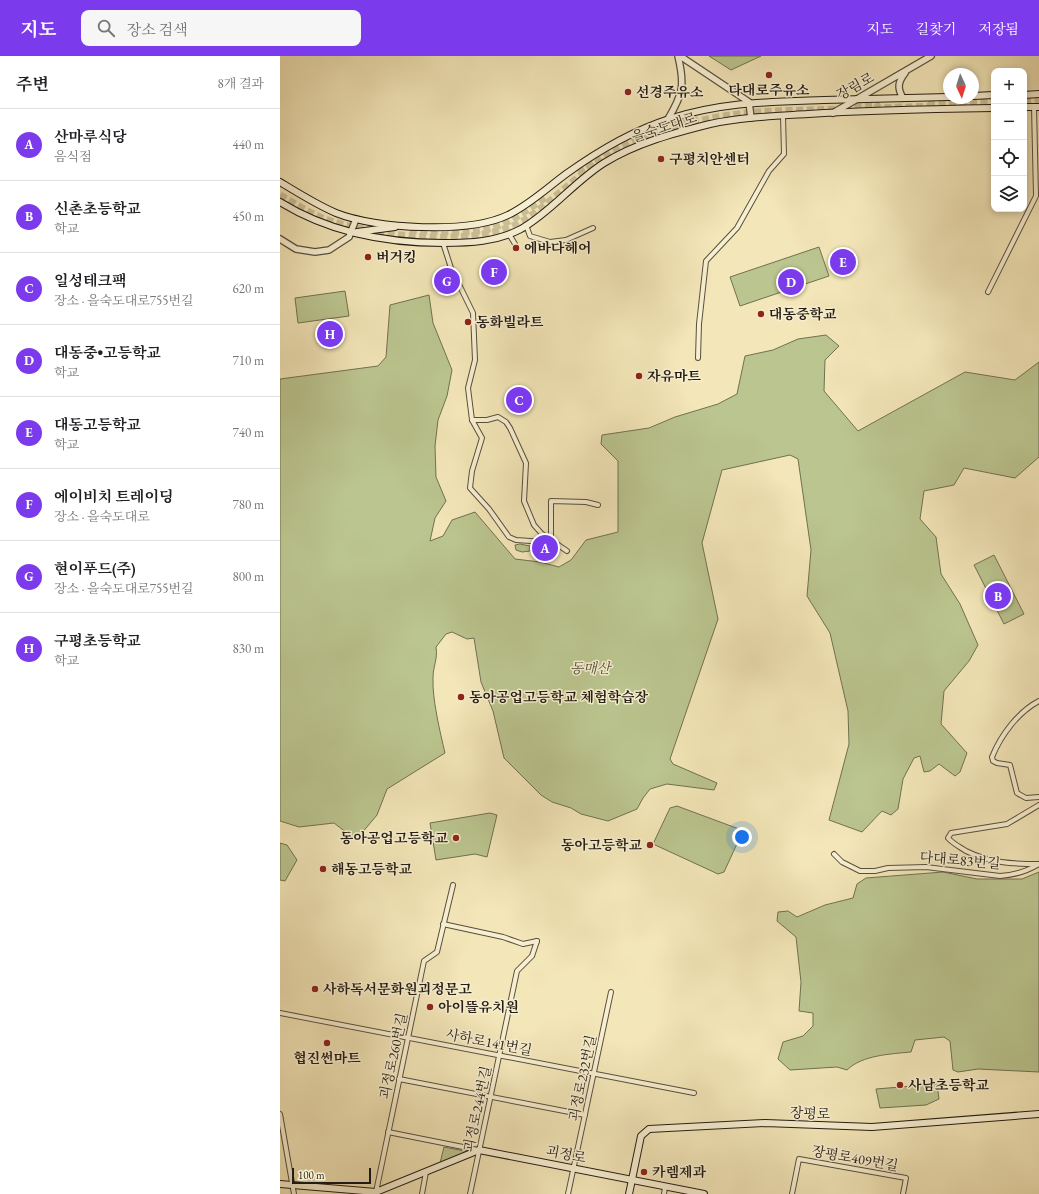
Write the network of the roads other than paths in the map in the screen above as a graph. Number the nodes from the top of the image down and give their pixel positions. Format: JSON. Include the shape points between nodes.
{"nodes":[{"id":1,"x":679,"y":56,"type":"edge"},
{"id":2,"x":931,"y":56,"type":"edge"},
{"id":3,"x":906,"y":71,"type":"junction"},
{"id":4,"x":1039,"y":94,"type":"edge"},
{"id":5,"x":991,"y":95,"type":"edge"},
{"id":6,"x":1027,"y":95,"type":"edge"},
{"id":7,"x":979,"y":96,"type":"edge"},
{"id":8,"x":943,"y":97,"type":"edge"},
{"id":9,"x":903,"y":98,"type":"junction"},
{"id":10,"x":854,"y":99,"type":"junction"},
{"id":11,"x":749,"y":102,"type":"junction"},
{"id":12,"x":1037,"y":107,"type":"edge"},
{"id":13,"x":991,"y":108,"type":"edge"},
{"id":14,"x":832,"y":113,"type":"junction"},
{"id":15,"x":783,"y":116,"type":"junction"},
{"id":16,"x":751,"y":118,"type":"junction"},
{"id":17,"x":668,"y":119,"type":"junction"},
{"id":18,"x":280,"y":182,"type":"edge"},
{"id":19,"x":280,"y":202,"type":"edge"},
{"id":20,"x":356,"y":219,"type":"junction"},
{"id":21,"x":526,"y":225,"type":"junction"},
{"id":22,"x":406,"y":226,"type":"junction"},
{"id":23,"x":593,"y":228,"type":"dead end"},
{"id":24,"x":352,"y":233,"type":"junction"},
{"id":25,"x":509,"y":234,"type":"junction"},
{"id":26,"x":280,"y":239,"type":"edge"},
{"id":27,"x":443,"y":243,"type":"junction"},
{"id":28,"x":515,"y":244,"type":"dead end"},
{"id":29,"x":988,"y":292,"type":"dead end"},
{"id":30,"x":698,"y":358,"type":"dead end"},
{"id":31,"x":472,"y":420,"type":"junction"},
{"id":32,"x":598,"y":505,"type":"dead end"},
{"id":33,"x":551,"y":540,"type":"junction"},
{"id":34,"x":567,"y":551,"type":"dead end"},
{"id":35,"x":1039,"y":701,"type":"edge"},
{"id":36,"x":1039,"y":797,"type":"edge"},
{"id":37,"x":1039,"y":805,"type":"edge"},
{"id":38,"x":834,"y":854,"type":"dead end"},
{"id":39,"x":1039,"y":864,"type":"edge"},
{"id":40,"x":453,"y":885,"type":"dead end"},
{"id":41,"x":444,"y":924,"type":"junction"},
{"id":42,"x":611,"y":992,"type":"dead end"},
{"id":43,"x":280,"y":1013,"type":"edge"},
{"id":44,"x":408,"y":1038,"type":"junction"},
{"id":45,"x":499,"y":1056,"type":"junction"},
{"id":46,"x":594,"y":1074,"type":"junction"},
{"id":47,"x":399,"y":1079,"type":"junction"},
{"id":48,"x":694,"y":1093,"type":"dead end"},
{"id":49,"x":490,"y":1097,"type":"junction"},
{"id":50,"x":280,"y":1114,"type":"edge"},
{"id":51,"x":1039,"y":1114,"type":"edge"},
{"id":52,"x":585,"y":1116,"type":"junction"},
{"id":53,"x":281,"y":1122,"type":"edge"},
{"id":54,"x":388,"y":1132,"type":"junction"},
{"id":55,"x":479,"y":1150,"type":"junction"},
{"id":56,"x":574,"y":1168,"type":"junction"},
{"id":57,"x":426,"y":1172,"type":"junction"},
{"id":58,"x":633,"y":1179,"type":"junction"},
{"id":59,"x":280,"y":1184,"type":"edge"},
{"id":60,"x":293,"y":1185,"type":"junction"},
{"id":61,"x":665,"y":1186,"type":"junction"},
{"id":62,"x":376,"y":1193,"type":"edge"},
{"id":63,"x":294,"y":1194,"type":"edge"},
{"id":64,"x":422,"y":1194,"type":"edge"},
{"id":65,"x":470,"y":1194,"type":"edge"},
{"id":66,"x":568,"y":1194,"type":"edge"},
{"id":67,"x":629,"y":1194,"type":"edge"},
{"id":68,"x":664,"y":1194,"type":"edge"},
{"id":69,"x":704,"y":1194,"type":"edge"},
{"id":70,"x":792,"y":1194,"type":"edge"},
{"id":71,"x":903,"y":1194,"type":"edge"}],
"edges":[{"from":1,"to":11,"type":"street"},
{"from":1,"to":17,"type":"street","via":[[682,90]]},
{"from":2,"to":3,"type":"street","name":"장림로"},
{"from":3,"to":9,"type":"street","via":[[899,81],[899,91]]},
{"from":3,"to":10,"type":"street","name":"장림로"},
{"from":4,"to":6,"type":"main road"},
{"from":5,"to":7,"type":"main road"},
{"from":8,"to":9,"type":"main road","name":"을숙도대로"},
{"from":9,"to":10,"type":"main road","name":"을숙도대로"},
{"from":10,"to":11,"type":"main road","name":"을숙도대로"},
{"from":10,"to":14,"type":"street","name":"장림로"},
{"from":11,"to":16,"type":"street"},
{"from":11,"to":17,"type":"main road","name":"을숙도대로","via":[[710,107]]},
{"from":12,"to":29,"type":"street","via":[[1036,196]]},
{"from":13,"to":14,"type":"main road","name":"을숙도대로"},
{"from":14,"to":15,"type":"main road","name":"을숙도대로"},
{"from":15,"to":16,"type":"main road","name":"을숙도대로"},
{"from":15,"to":30,"type":"street","via":[[784,154],[769,171],[738,228],[706,261]]},
{"from":16,"to":21,"type":"main road","name":"을숙도대로","via":[[712,124],[640,145],[603,163]]},
{"from":17,"to":22,"type":"main road","name":"을숙도대로","via":[[603,148],[527,203],[500,219],[460,226]]},
{"from":18,"to":20,"type":"main road","name":"을숙도대로","via":[[336,213]]},
{"from":19,"to":24,"type":"main road","name":"을숙도대로","via":[[317,222]]},
{"from":20,"to":22,"type":"main road","name":"을숙도대로"},
{"from":20,"to":24,"type":"street"},
{"from":21,"to":23,"type":"street","via":[[530,236],[550,242],[566,240]]},
{"from":21,"to":25,"type":"main road","name":"을숙도대로"},
{"from":22,"to":24,"type":"main road"},
{"from":24,"to":26,"type":"street","via":[[329,250],[314,252],[296,249]]},
{"from":24,"to":27,"type":"main road","name":"을숙도대로","via":[[389,240]]},
{"from":25,"to":27,"type":"main road","name":"을숙도대로","via":[[480,242]]},
{"from":25,"to":28,"type":"street"},
{"from":27,"to":31,"type":"street","via":[[451,268],[473,313],[475,360],[468,388]]},
{"from":31,"to":33,"type":"street","via":[[498,417],[510,428],[526,463],[524,501],[534,525]]},
{"from":31,"to":33,"type":"street","via":[[482,438],[472,471],[470,488],[509,537],[516,540]]},
{"from":32,"to":33,"type":"street","via":[[551,501]]},
{"from":33,"to":34,"type":"street"},
{"from":35,"to":36,"type":"street","via":[[1013,722],[992,757],[993,761],[1010,766],[1017,793],[1026,798]]},
{"from":37,"to":39,"type":"street","via":[[1007,824],[951,833],[948,838],[962,849],[992,862]]},
{"from":38,"to":39,"type":"street","name":"다대로83번길","via":[[842,862],[860,871],[926,867],[1000,876],[1029,870]]},
{"from":40,"to":41,"type":"street","name":"괴정로260번길"},
{"from":41,"to":44,"type":"street","name":"괴정로260번길","via":[[437,952],[424,961]]},
{"from":41,"to":45,"type":"street","name":"괴정로244번길","via":[[523,944],[537,941],[532,956],[517,971]]},
{"from":42,"to":46,"type":"street","name":"괴정로232번길"},
{"from":43,"to":44,"type":"street","name":"사하로141번길"},
{"from":44,"to":45,"type":"street","name":"사하로141번길"},
{"from":44,"to":47,"type":"street","name":"괴정로260번길"},
{"from":45,"to":46,"type":"street","name":"사하로141번길"},
{"from":45,"to":49,"type":"street","name":"괴정로244번길"},
{"from":46,"to":48,"type":"street","name":"사하로141번길"},
{"from":46,"to":52,"type":"street","name":"괴정로232번길"},
{"from":47,"to":49,"type":"street"},
{"from":47,"to":54,"type":"street","name":"괴정로260번길"},
{"from":49,"to":52,"type":"street"},
{"from":49,"to":55,"type":"street","name":"괴정로244번길"},
{"from":50,"to":53,"type":"street"},
{"from":51,"to":58,"type":"main road","name":"장평로","via":[[872,1127],[765,1123],[649,1129],[641,1136]]},
{"from":52,"to":56,"type":"street","name":"괴정로232번길"},
{"from":53,"to":60,"type":"street"},
{"from":54,"to":55,"type":"street"},
{"from":54,"to":62,"type":"street","name":"괴정로260번길"},
{"from":55,"to":56,"type":"main road","name":"괴정로"},
{"from":55,"to":57,"type":"main road"},
{"from":55,"to":65,"type":"street","name":"괴정로244번길"},
{"from":56,"to":58,"type":"main road","name":"괴정로"},
{"from":56,"to":66,"type":"street","name":"괴정로232번길"},
{"from":57,"to":62,"type":"main road"},
{"from":57,"to":64,"type":"street"},
{"from":58,"to":61,"type":"main road","name":"괴정로"},
{"from":58,"to":67,"type":"main road","name":"장평로"},
{"from":59,"to":60,"type":"main road"},
{"from":60,"to":62,"type":"main road"},
{"from":60,"to":63,"type":"street"},
{"from":61,"to":68,"type":"street"},
{"from":61,"to":69,"type":"main road","name":"괴정로"},
{"from":70,"to":71,"type":"street","name":"장평로409번길","via":[[800,1159],[906,1178]]}]}
